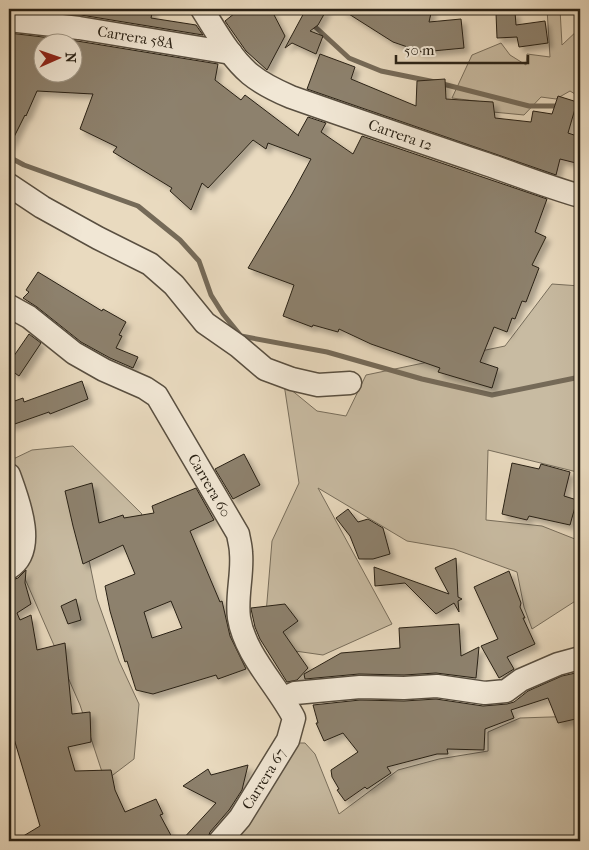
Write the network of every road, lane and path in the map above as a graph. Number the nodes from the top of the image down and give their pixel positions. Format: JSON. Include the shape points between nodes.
{"nodes":[{"id":1,"x":202,"y":9,"type":"edge"},
{"id":2,"x":9,"y":20,"type":"edge"},
{"id":3,"x":231,"y":53,"type":"junction"},
{"id":4,"x":9,"y":185,"type":"edge"},
{"id":5,"x":580,"y":196,"type":"edge"},
{"id":6,"x":9,"y":306,"type":"edge"},
{"id":7,"x":350,"y":383,"type":"dead end"},
{"id":8,"x":9,"y":475,"type":"edge"},
{"id":9,"x":12,"y":566,"type":"edge"},
{"id":10,"x":580,"y":658,"type":"edge"},
{"id":11,"x":284,"y":698,"type":"junction"},
{"id":12,"x":288,"y":740,"type":"joint"},
{"id":13,"x":220,"y":841,"type":"edge"}],
"edges":[{"from":1,"to":3,"type":"street","name":"Carrera 12"},
{"from":2,"to":3,"type":"street","name":"Carrera 58A"},
{"from":3,"to":5,"type":"street","name":"Carrera 12","via":[[250,74],[291,97]]},
{"from":4,"to":7,"type":"street","via":[[42,207],[150,264],[174,285],[205,323],[265,369],[292,380],[318,385]]},
{"from":6,"to":11,"type":"street","name":"Carrera 60","via":[[29,317],[74,353],[157,396],[238,534],[242,552],[239,618],[246,642]]},
{"from":8,"to":9,"type":"street","via":[[24,536],[22,552]]},
{"from":10,"to":11,"type":"street","via":[[521,680],[506,691],[484,693],[437,686],[360,687],[295,693]]},
{"from":11,"to":12,"type":"street","name":"Carrera 60","via":[[294,718]]},
{"from":12,"to":13,"type":"street","name":"Carrera 67","via":[[240,818]]}]}
